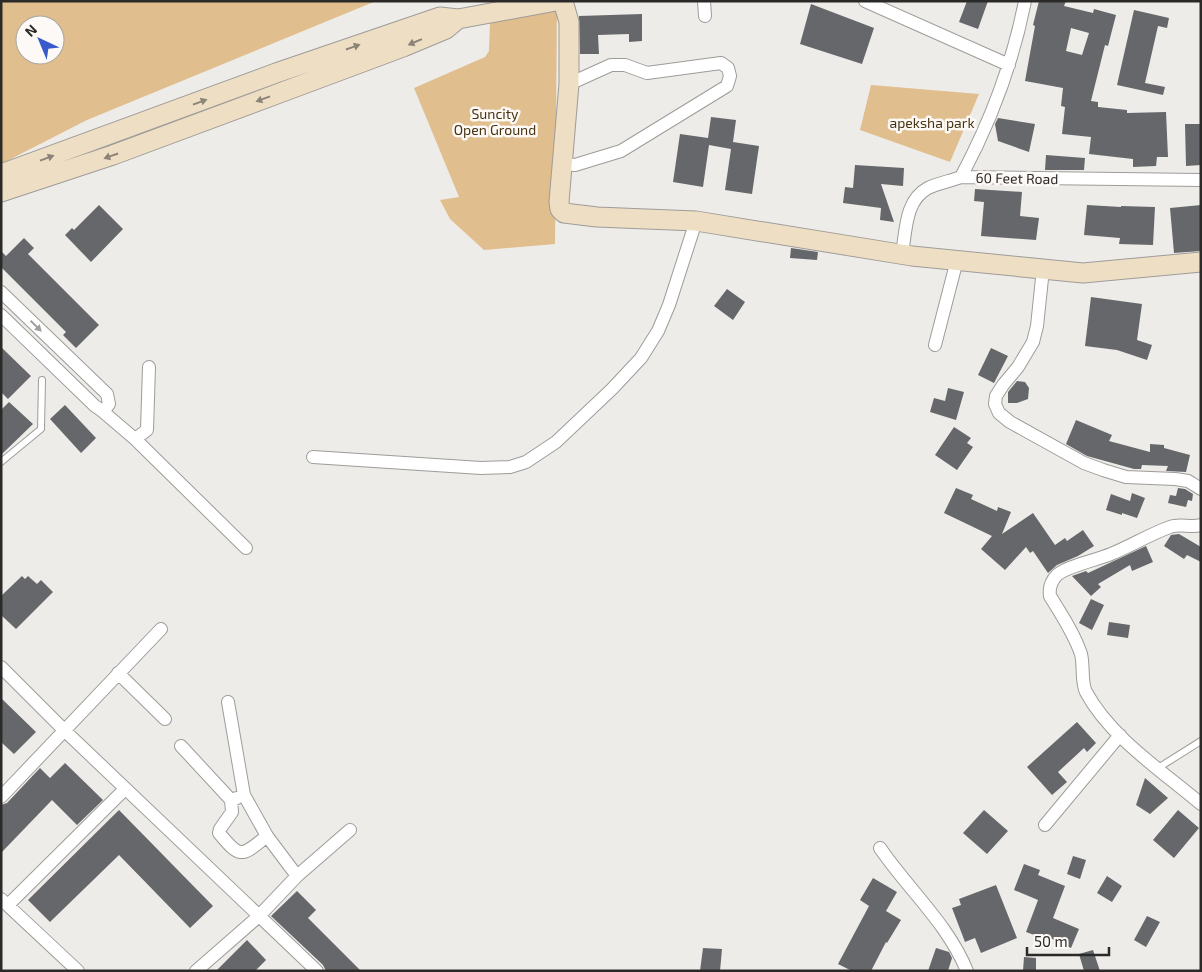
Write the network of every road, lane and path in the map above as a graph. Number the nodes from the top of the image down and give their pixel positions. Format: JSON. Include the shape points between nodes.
{"nodes":[{"id":1,"x":556,"y":1,"type":"edge"},
{"id":2,"x":562,"y":1,"type":"edge"},
{"id":3,"x":578,"y":1,"type":"edge"},
{"id":4,"x":704,"y":1,"type":"edge"},
{"id":5,"x":864,"y":1,"type":"edge"},
{"id":6,"x":1025,"y":1,"type":"edge"},
{"id":7,"x":704,"y":16,"type":"dead end"},
{"id":8,"x":465,"y":18,"type":"junction"},
{"id":9,"x":569,"y":22,"type":"junction"},
{"id":10,"x":1009,"y":65,"type":"junction"},
{"id":11,"x":568,"y":84,"type":"junction"},
{"id":12,"x":562,"y":164,"type":"junction"},
{"id":13,"x":1,"y":174,"type":"edge"},
{"id":14,"x":962,"y":177,"type":"junction"},
{"id":15,"x":1201,"y":180,"type":"edge"},
{"id":16,"x":1,"y":192,"type":"edge"},
{"id":17,"x":696,"y":221,"type":"junction"},
{"id":18,"x":902,"y":254,"type":"junction"},
{"id":19,"x":957,"y":260,"type":"junction"},
{"id":20,"x":1201,"y":262,"type":"edge"},
{"id":21,"x":1043,"y":269,"type":"junction"},
{"id":22,"x":1,"y":292,"type":"edge"},
{"id":23,"x":1,"y":314,"type":"edge"},
{"id":24,"x":935,"y":345,"type":"dead end"},
{"id":25,"x":149,"y":367,"type":"dead end"},
{"id":26,"x":42,"y":380,"type":"dead end"},
{"id":27,"x":102,"y":410,"type":"junction"},
{"id":28,"x":136,"y":439,"type":"junction"},
{"id":29,"x":313,"y":457,"type":"dead end"},
{"id":30,"x":1,"y":462,"type":"edge"},
{"id":31,"x":1201,"y":489,"type":"edge"},
{"id":32,"x":1201,"y":525,"type":"edge"},
{"id":33,"x":246,"y":548,"type":"dead end"},
{"id":34,"x":161,"y":628,"type":"dead end"},
{"id":35,"x":1,"y":667,"type":"edge"},
{"id":36,"x":118,"y":673,"type":"junction"},
{"id":37,"x":228,"y":702,"type":"dead end"},
{"id":38,"x":164,"y":719,"type":"dead end"},
{"id":39,"x":64,"y":730,"type":"junction"},
{"id":40,"x":1120,"y":736,"type":"junction"},
{"id":41,"x":1201,"y":741,"type":"edge"},
{"id":42,"x":181,"y":746,"type":"dead end"},
{"id":43,"x":1158,"y":768,"type":"junction"},
{"id":44,"x":125,"y":789,"type":"junction"},
{"id":45,"x":244,"y":795,"type":"junction"},
{"id":46,"x":1,"y":797,"type":"edge"},
{"id":47,"x":231,"y":800,"type":"junction"},
{"id":48,"x":1201,"y":804,"type":"edge"},
{"id":49,"x":1045,"y":825,"type":"dead end"},
{"id":50,"x":350,"y":830,"type":"dead end"},
{"id":51,"x":267,"y":836,"type":"junction"},
{"id":52,"x":880,"y":848,"type":"dead end"},
{"id":53,"x":297,"y":876,"type":"junction"},
{"id":54,"x":5,"y":902,"type":"edge"},
{"id":55,"x":259,"y":916,"type":"junction"},
{"id":56,"x":78,"y":971,"type":"edge"},
{"id":57,"x":196,"y":971,"type":"edge"},
{"id":58,"x":317,"y":971,"type":"edge"},
{"id":59,"x":967,"y":971,"type":"edge"}],
"edges":[{"from":1,"to":8,"type":"street"},
{"from":2,"to":9,"type":"street"},
{"from":3,"to":9,"type":"street"},
{"from":4,"to":7,"type":"street"},
{"from":5,"to":10,"type":"street"},
{"from":6,"to":10,"type":"street","name":"60 Feet Road"},
{"from":13,"to":8,"type":"street","one_way":true,"via":[[440,17]]},
{"from":8,"to":16,"type":"street","one_way":true,"via":[[403,47],[113,155]]},
{"from":9,"to":11,"type":"street"},
{"from":10,"to":14,"type":"street","name":"60 Feet Road"},
{"from":11,"to":12,"type":"street"},
{"from":11,"to":12,"type":"street","via":[[612,65],[625,65],[647,73],[721,63],[728,68],[730,76],[727,86],[621,151],[575,165]]},
{"from":12,"to":17,"type":"street","via":[[559,202],[564,213]]},
{"from":14,"to":15,"type":"street","name":"60 Feet Road"},
{"from":14,"to":18,"type":"street","via":[[929,188],[912,202]]},
{"from":17,"to":18,"type":"street"},
{"from":17,"to":29,"type":"street","via":[[670,305],[640,358],[556,442],[526,462],[510,467],[481,468]]},
{"from":18,"to":19,"type":"street"},
{"from":19,"to":21,"type":"street"},
{"from":19,"to":24,"type":"street"},
{"from":20,"to":21,"type":"street","via":[[1083,273]]},
{"from":21,"to":31,"type":"street","via":[[1033,342],[996,396],[999,413],[1010,422],[1103,470],[1126,477],[1188,481]]},
{"from":22,"to":27,"type":"street","one_way":true,"via":[[107,394],[109,404]]},
{"from":23,"to":27,"type":"street"},
{"from":25,"to":28,"type":"street","via":[[147,430]]},
{"from":26,"to":30,"type":"lane","via":[[41,429]]},
{"from":27,"to":28,"type":"street"},
{"from":28,"to":33,"type":"street"},
{"from":32,"to":40,"type":"street","via":[[1172,526],[1112,554],[1069,569],[1057,575],[1051,584],[1050,596],[1081,655],[1084,690]]},
{"from":34,"to":36,"type":"street"},
{"from":35,"to":39,"type":"street"},
{"from":36,"to":38,"type":"street"},
{"from":36,"to":39,"type":"street"},
{"from":37,"to":45,"type":"street"},
{"from":39,"to":44,"type":"street"},
{"from":39,"to":46,"type":"street"},
{"from":40,"to":43,"type":"street"},
{"from":40,"to":49,"type":"street"},
{"from":41,"to":43,"type":"lane"},
{"from":42,"to":47,"type":"street"},
{"from":43,"to":48,"type":"street"},
{"from":44,"to":54,"type":"street"},
{"from":44,"to":55,"type":"street"},
{"from":45,"to":47,"type":"street"},
{"from":45,"to":51,"type":"street"},
{"from":47,"to":51,"type":"street","via":[[232,812],[219,833],[234,850],[249,851]]},
{"from":50,"to":53,"type":"street"},
{"from":51,"to":53,"type":"street"},
{"from":52,"to":59,"type":"street","via":[[951,940]]},
{"from":53,"to":55,"type":"street"},
{"from":54,"to":56,"type":"street"},
{"from":55,"to":57,"type":"street"},
{"from":55,"to":58,"type":"street"}]}
